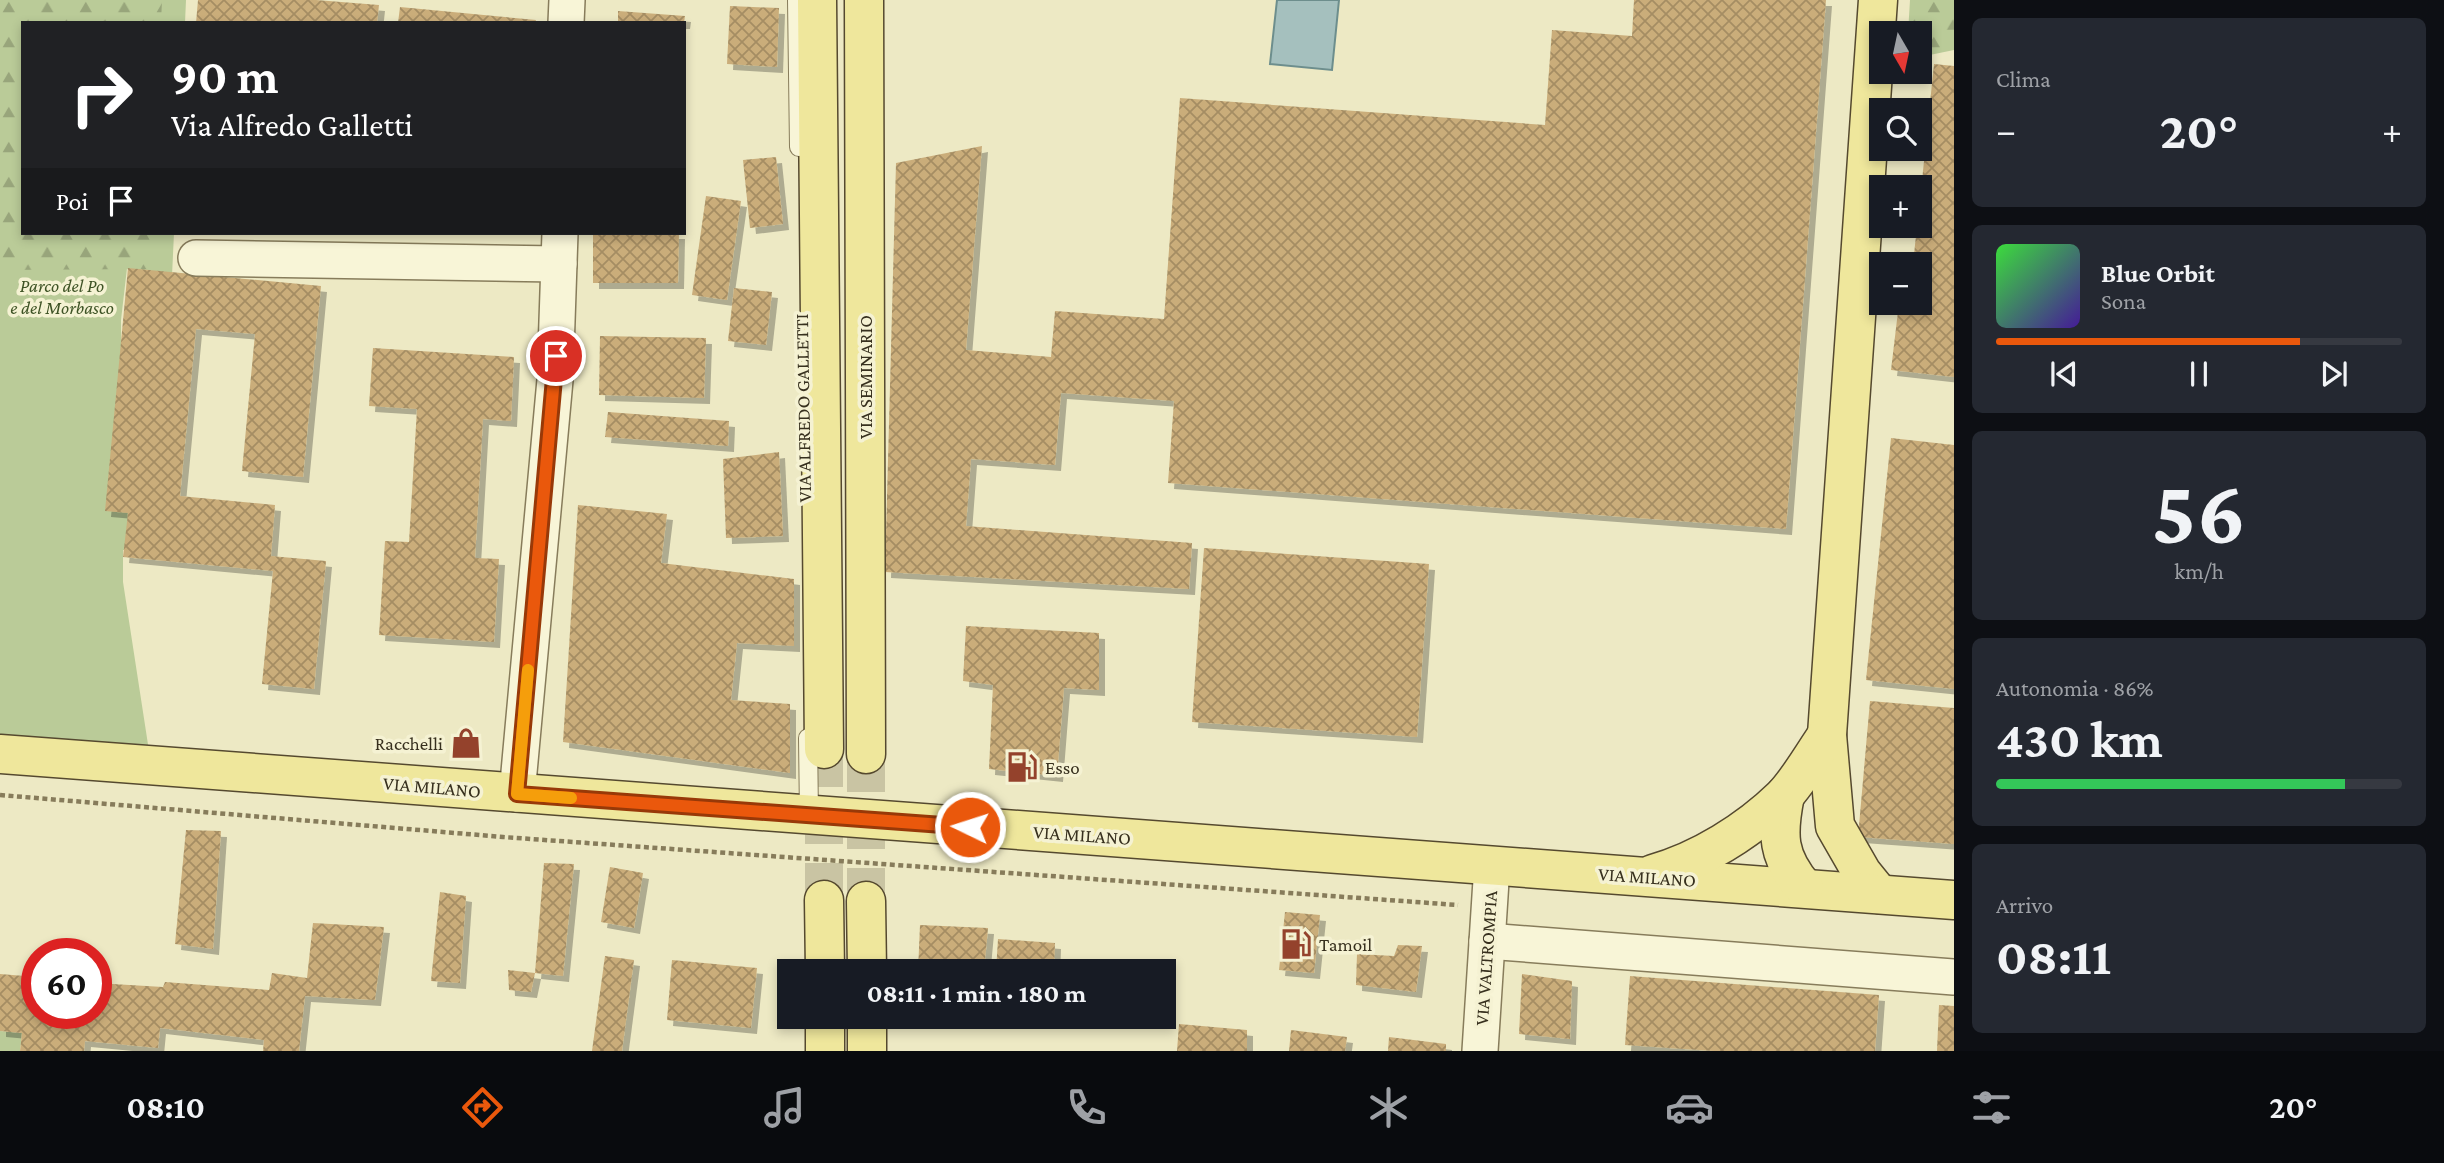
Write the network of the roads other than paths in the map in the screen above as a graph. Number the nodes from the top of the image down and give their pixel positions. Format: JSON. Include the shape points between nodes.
{"nodes":[{"id":1,"x":567,"y":0,"type":"edge"},
{"id":2,"x":797,"y":0,"type":"edge"},
{"id":3,"x":817,"y":0,"type":"edge"},
{"id":4,"x":864,"y":0,"type":"edge"},
{"id":5,"x":1878,"y":0,"type":"edge"},
{"id":6,"x":566,"y":21,"type":"edge"},
{"id":7,"x":800,"y":166,"type":"dead end"},
{"id":8,"x":560,"y":248,"type":"edge"},
{"id":9,"x":196,"y":258,"type":"dead end"},
{"id":10,"x":804,"y":484,"type":"dead end"},
{"id":11,"x":1827,"y":735,"type":"junction"},
{"id":12,"x":824,"y":750,"type":"tunnel mouth"},
{"id":13,"x":6,"y":752,"type":"edge"},
{"id":14,"x":866,"y":754,"type":"tunnel mouth"},
{"id":15,"x":517,"y":794,"type":"junction"},
{"id":16,"x":1785,"y":795,"type":"junction"},
{"id":17,"x":809,"y":815,"type":"junction"},
{"id":18,"x":1835,"y":826,"type":"junction"},
{"id":19,"x":1492,"y":865,"type":"junction"},
{"id":20,"x":1644,"y":876,"type":"junction"},
{"id":21,"x":1804,"y":888,"type":"junction"},
{"id":22,"x":1880,"y":894,"type":"junction"},
{"id":23,"x":824,"y":900,"type":"tunnel mouth"},
{"id":24,"x":1954,"y":900,"type":"edge"},
{"id":25,"x":866,"y":901,"type":"tunnel mouth"},
{"id":26,"x":1488,"y":924,"type":"junction"},
{"id":27,"x":825,"y":959,"type":"edge"},
{"id":28,"x":867,"y":959,"type":"edge"},
{"id":29,"x":1954,"y":977,"type":"edge"},
{"id":30,"x":825,"y":1029,"type":"edge"},
{"id":31,"x":867,"y":1029,"type":"edge"},
{"id":32,"x":825,"y":1051,"type":"edge"},
{"id":33,"x":867,"y":1051,"type":"edge"},
{"id":34,"x":1480,"y":1051,"type":"edge"}],
"edges":[{"from":1,"to":6,"type":"street"},
{"from":2,"to":7,"type":"lane"},
{"from":3,"to":12,"type":"main road"},
{"from":4,"to":14,"type":"main road","name":"VIA SEMINARIO"},
{"from":5,"to":11,"type":"main road"},
{"from":8,"to":9,"type":"street"},
{"from":8,"to":15,"type":"street","via":[[555,380]]},
{"from":10,"to":17,"type":"lane","name":"VIA ALFREDO GALLETTI"},
{"from":11,"to":16,"type":"main road"},
{"from":11,"to":18,"type":"main road"},
{"from":13,"to":15,"type":"main road","name":"VIA MILANO"},
{"from":15,"to":17,"type":"main road","name":"VIA MILANO"},
{"from":16,"to":20,"type":"main road","via":[[1750,825],[1714,847],[1668,870]]},
{"from":16,"to":21,"type":"main road","via":[[1779,839],[1788,870]]},
{"from":17,"to":19,"type":"main road","name":"VIA MILANO"},
{"from":18,"to":21,"type":"main road","via":[[1828,852]]},
{"from":18,"to":22,"type":"main road"},
{"from":19,"to":20,"type":"main road","name":"VIA MILANO"},
{"from":19,"to":26,"type":"street","name":"VIA VALTROMPIA"},
{"from":20,"to":21,"type":"main road","name":"VIA MILANO"},
{"from":21,"to":22,"type":"main road","name":"VIA MILANO"},
{"from":22,"to":24,"type":"main road","name":"VIA MILANO"},
{"from":23,"to":27,"type":"main road"},
{"from":25,"to":28,"type":"main road"},
{"from":26,"to":29,"type":"street"},
{"from":26,"to":34,"type":"street","name":"VIA VALTROMPIA"},
{"from":30,"to":32,"type":"main road"},
{"from":31,"to":33,"type":"main road"}]}
